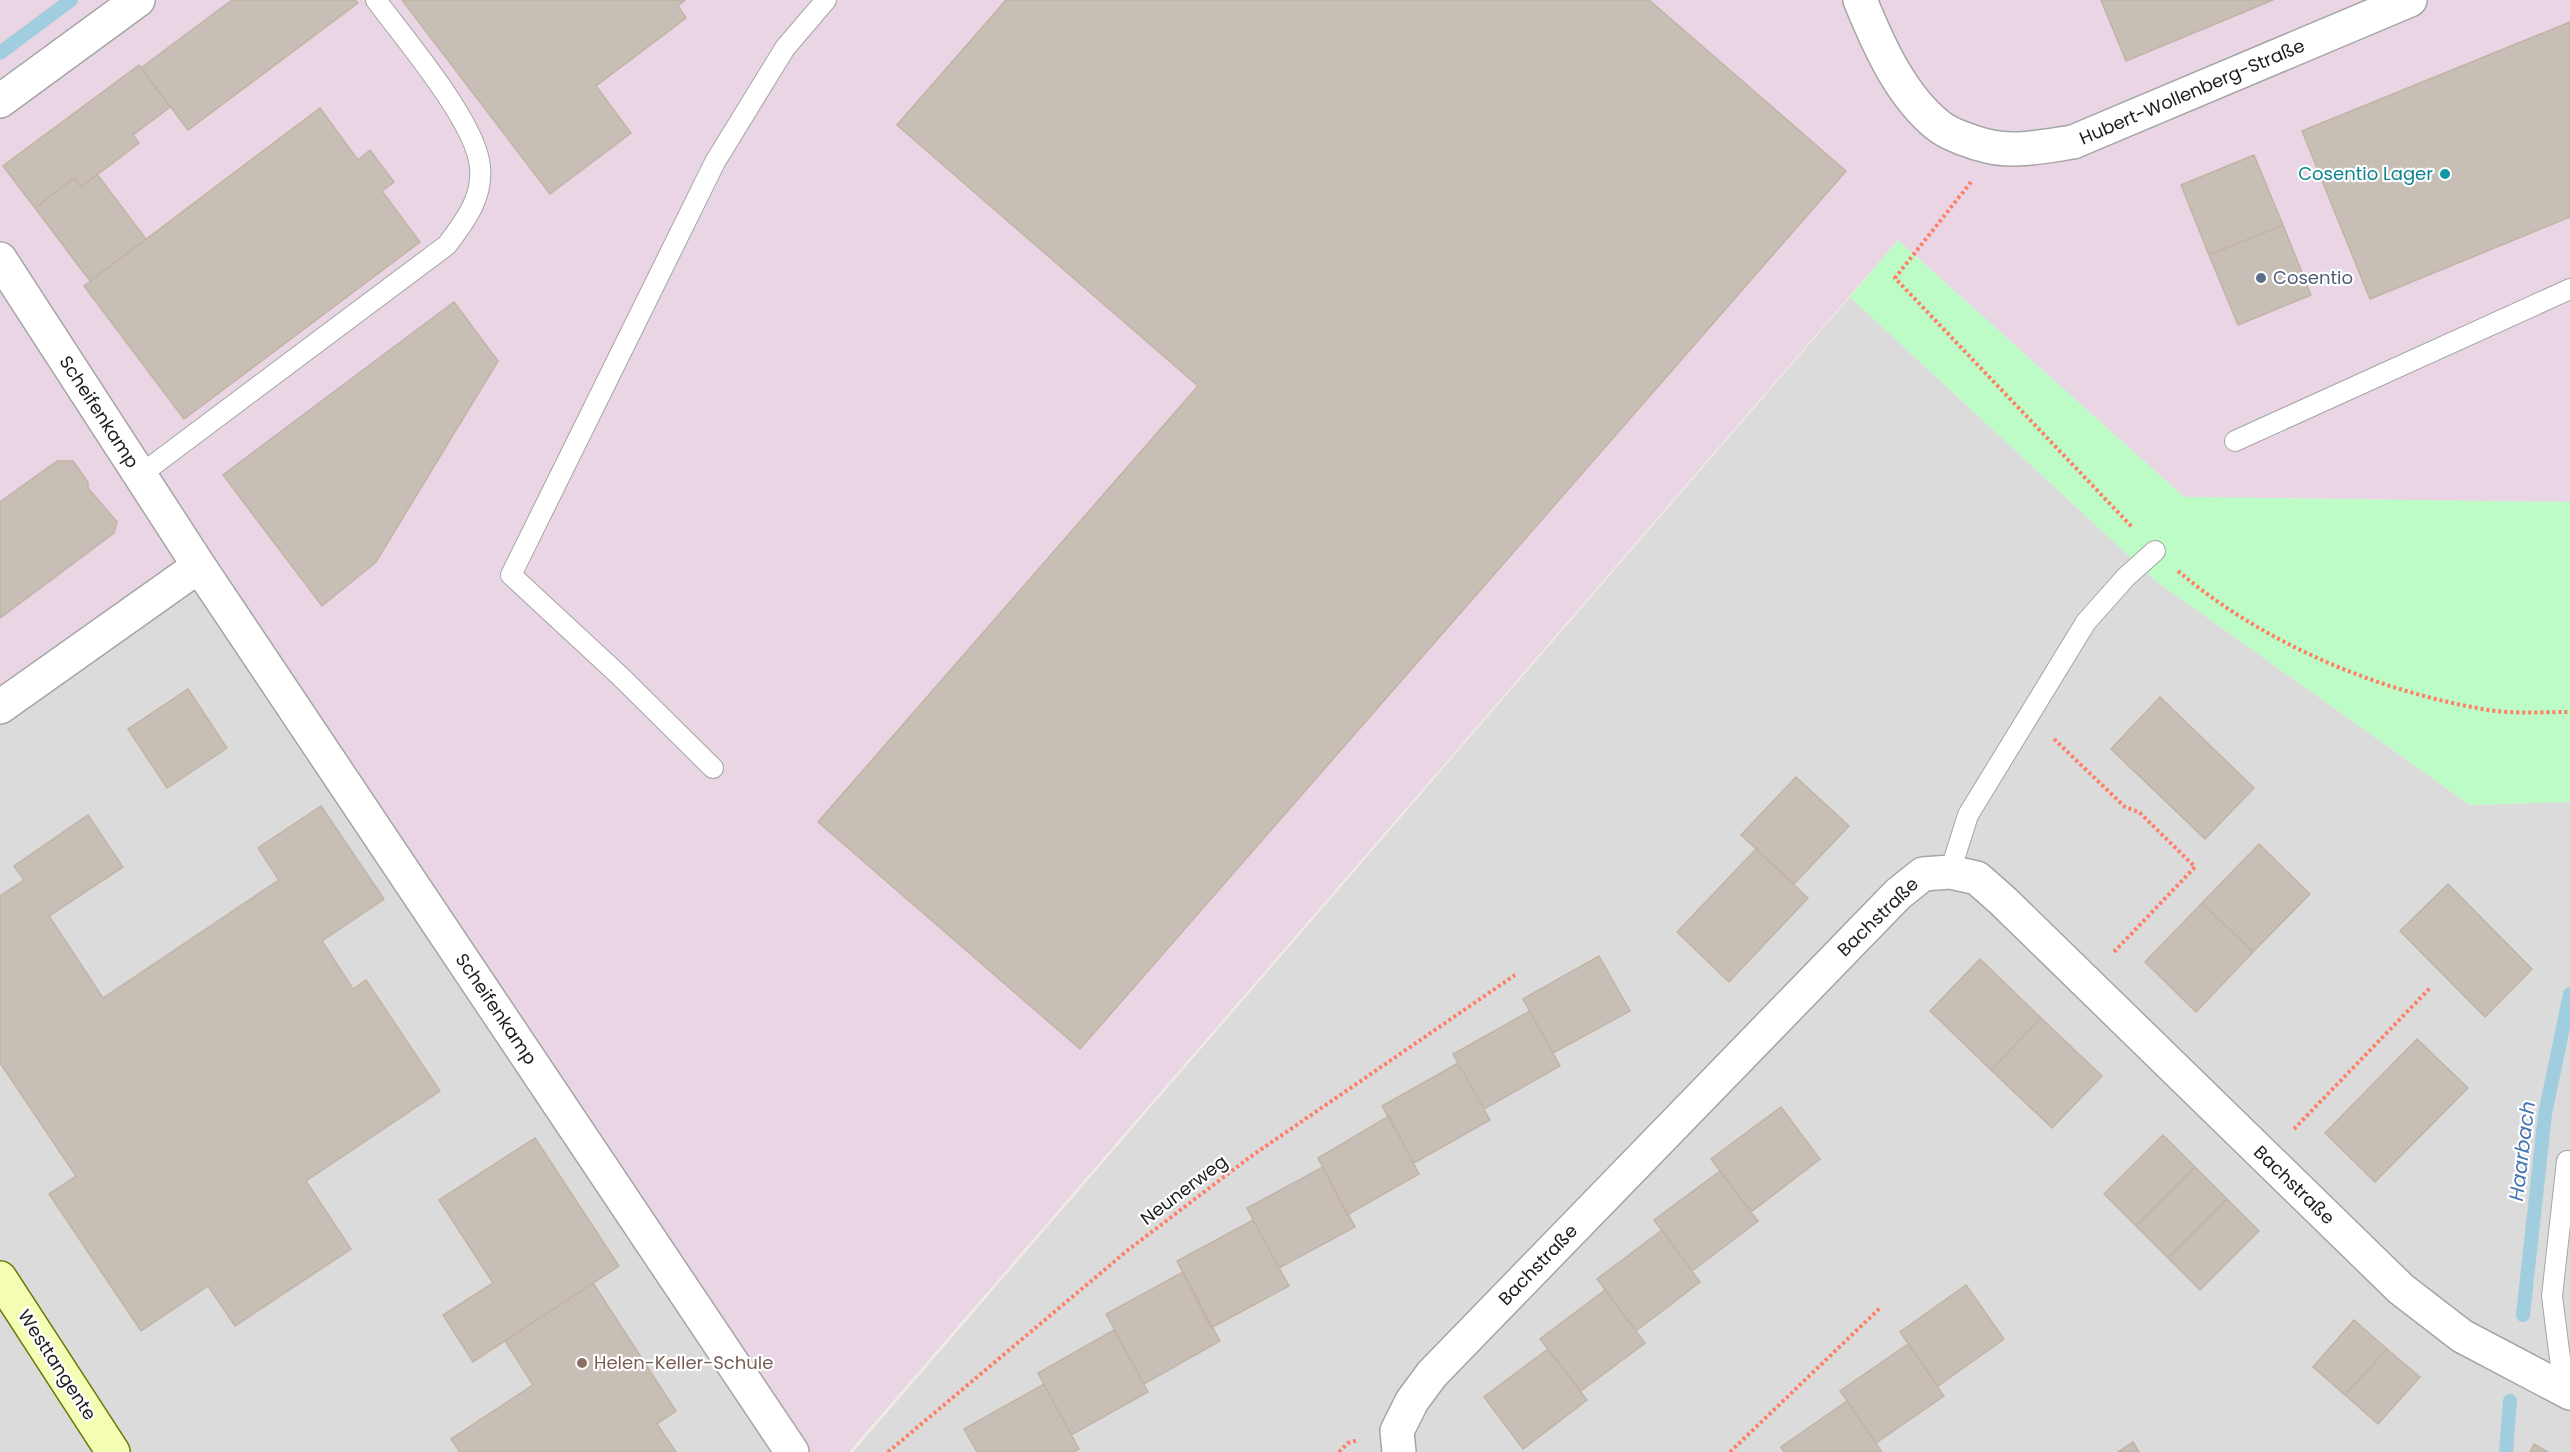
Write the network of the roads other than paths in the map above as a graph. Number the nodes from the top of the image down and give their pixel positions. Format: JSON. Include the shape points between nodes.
{"nodes":[{"id":1,"x":138,"y":0,"type":"edge"},
{"id":2,"x":376,"y":0,"type":"edge"},
{"id":3,"x":826,"y":0,"type":"edge"},
{"id":4,"x":1860,"y":0,"type":"edge"},
{"id":5,"x":2410,"y":0,"type":"edge"},
{"id":6,"x":0,"y":101,"type":"edge"},
{"id":7,"x":0,"y":259,"type":"edge"},
{"id":8,"x":2570,"y":289,"type":"edge"},
{"id":9,"x":2235,"y":441,"type":"dead end"},
{"id":10,"x":140,"y":475,"type":"junction"},
{"id":11,"x":2155,"y":551,"type":"road end"},
{"id":12,"x":199,"y":566,"type":"junction"},
{"id":13,"x":0,"y":707,"type":"edge"},
{"id":14,"x":713,"y":768,"type":"dead end"},
{"id":15,"x":1950,"y":872,"type":"junction"},
{"id":16,"x":2566,"y":1161,"type":"dead end"},
{"id":17,"x":0,"y":1278,"type":"edge"},
{"id":18,"x":2567,"y":1392,"type":"edge"},
{"id":19,"x":114,"y":1452,"type":"edge"},
{"id":20,"x":792,"y":1452,"type":"edge"},
{"id":21,"x":1399,"y":1452,"type":"edge"}],
"edges":[{"from":1,"to":6,"type":"street"},
{"from":2,"to":10,"type":"lane","via":[[461,115],[474,141],[480,166],[478,194],[470,214],[447,245]]},
{"from":3,"to":14,"type":"lane","via":[[784,48],[715,162],[511,575]]},
{"from":4,"to":5,"type":"street","name":"Hubert-Wollenberg-Straße","via":[[1877,41],[1910,94],[1941,128],[1988,147],[2023,149],[2073,142]]},
{"from":7,"to":10,"type":"street","name":"Scheifenkamp"},
{"from":8,"to":9,"type":"lane"},
{"from":10,"to":12,"type":"street","name":"Scheifenkamp"},
{"from":11,"to":15,"type":"lane","via":[[2086,622],[1968,815]]},
{"from":12,"to":13,"type":"street"},
{"from":12,"to":20,"type":"street","name":"Scheifenkamp"},
{"from":15,"to":18,"type":"street","name":"Bachstraße","via":[[1977,878],[2401,1289],[2462,1336]]},
{"from":15,"to":21,"type":"street","name":"Bachstraße","via":[[1923,874],[1898,894],[1432,1374],[1397,1431]]},
{"from":16,"to":18,"type":"lane","via":[[2552,1296]]},
{"from":17,"to":19,"type":"street","name":"Westtangente"}]}
